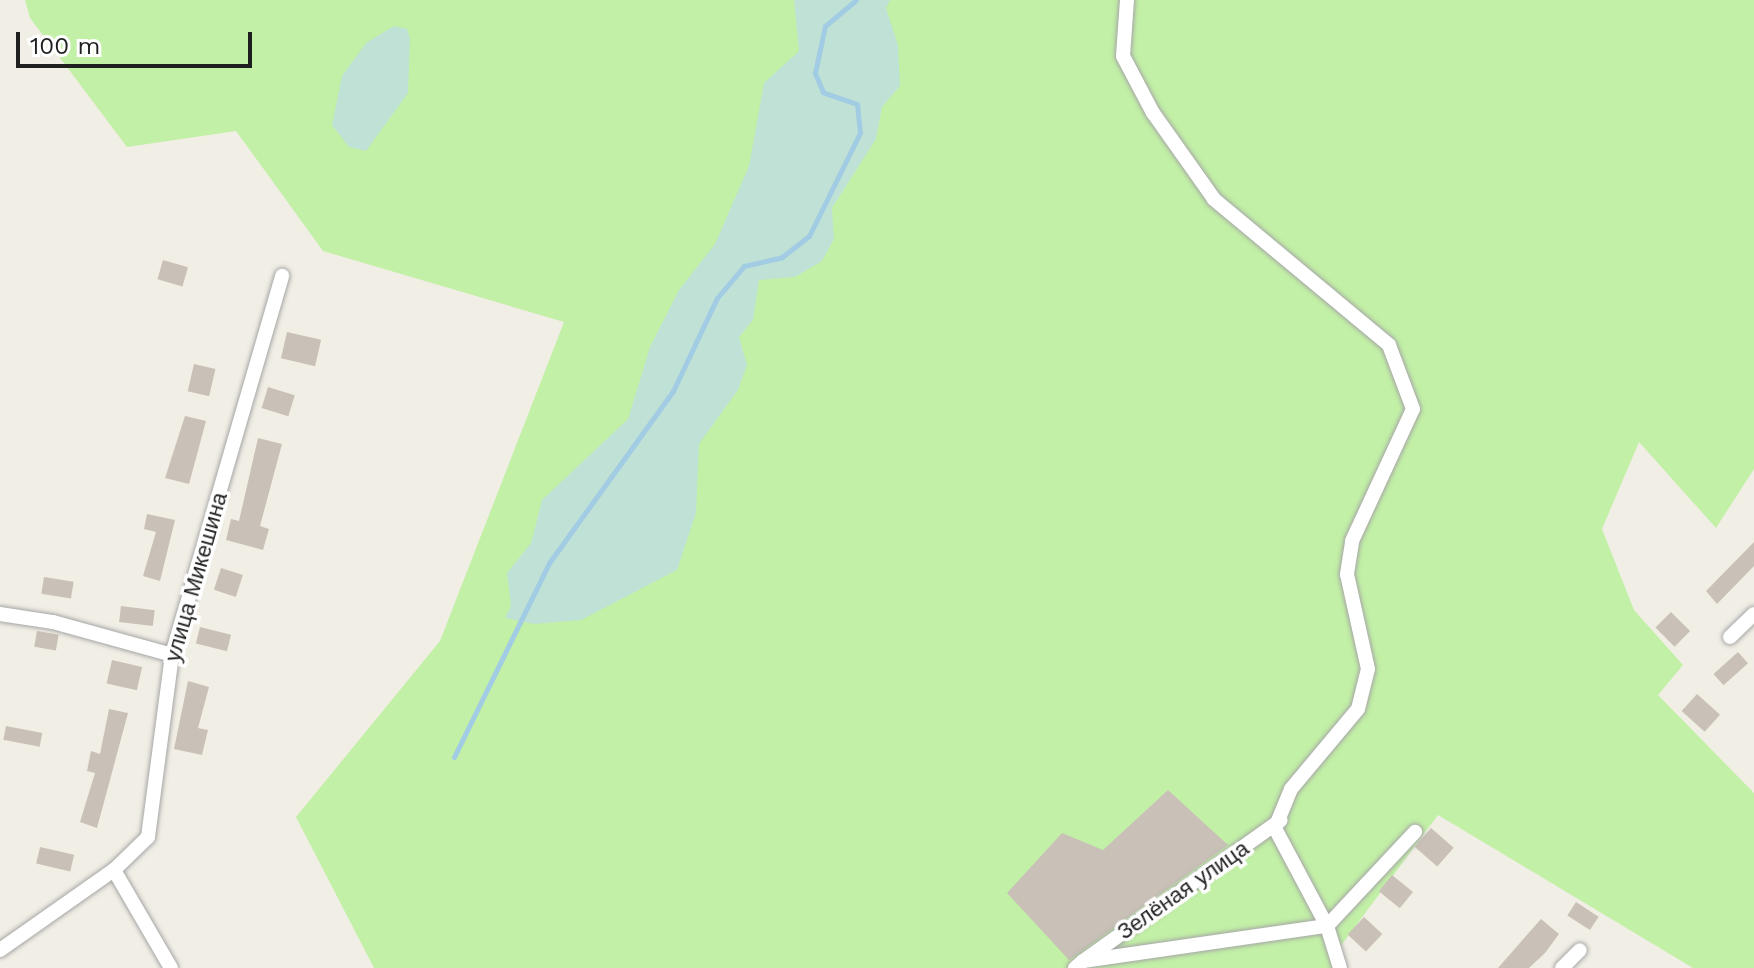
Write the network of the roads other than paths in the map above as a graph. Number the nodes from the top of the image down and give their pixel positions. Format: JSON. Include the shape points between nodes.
{"nodes":[{"id":1,"x":1127,"y":0,"type":"edge"},
{"id":2,"x":282,"y":276,"type":"dead end"},
{"id":3,"x":0,"y":614,"type":"edge"},
{"id":4,"x":1754,"y":614,"type":"edge"},
{"id":5,"x":1730,"y":637,"type":"dead end"},
{"id":6,"x":172,"y":655,"type":"junction"},
{"id":7,"x":1284,"y":818,"type":"junction"},
{"id":8,"x":1415,"y":832,"type":"dead end"},
{"id":9,"x":114,"y":870,"type":"junction"},
{"id":10,"x":1327,"y":926,"type":"junction"},
{"id":11,"x":0,"y":950,"type":"edge"},
{"id":12,"x":1580,"y":950,"type":"dead end"},
{"id":13,"x":1083,"y":966,"type":"edge"},
{"id":14,"x":171,"y":968,"type":"edge"},
{"id":15,"x":1340,"y":968,"type":"edge"},
{"id":16,"x":1562,"y":968,"type":"edge"}],
"edges":[{"from":1,"to":7,"type":"street","via":[[1123,56],[1153,113],[1214,199],[1389,345],[1413,409],[1352,541],[1347,574],[1368,669],[1358,709],[1291,789]]},
{"from":2,"to":6,"type":"street","name":"улица Микешина"},
{"from":3,"to":6,"type":"street","via":[[53,622]]},
{"from":4,"to":5,"type":"street"},
{"from":6,"to":9,"type":"street","name":"улица Микешина","via":[[148,837]]},
{"from":7,"to":10,"type":"street","via":[[1275,828]]},
{"from":7,"to":13,"type":"street","name":"Зелёная улица"},
{"from":8,"to":10,"type":"street"},
{"from":9,"to":11,"type":"street","name":"улица Микешина"},
{"from":9,"to":14,"type":"street"},
{"from":10,"to":13,"type":"street"},
{"from":10,"to":15,"type":"street"},
{"from":12,"to":16,"type":"street"}]}
